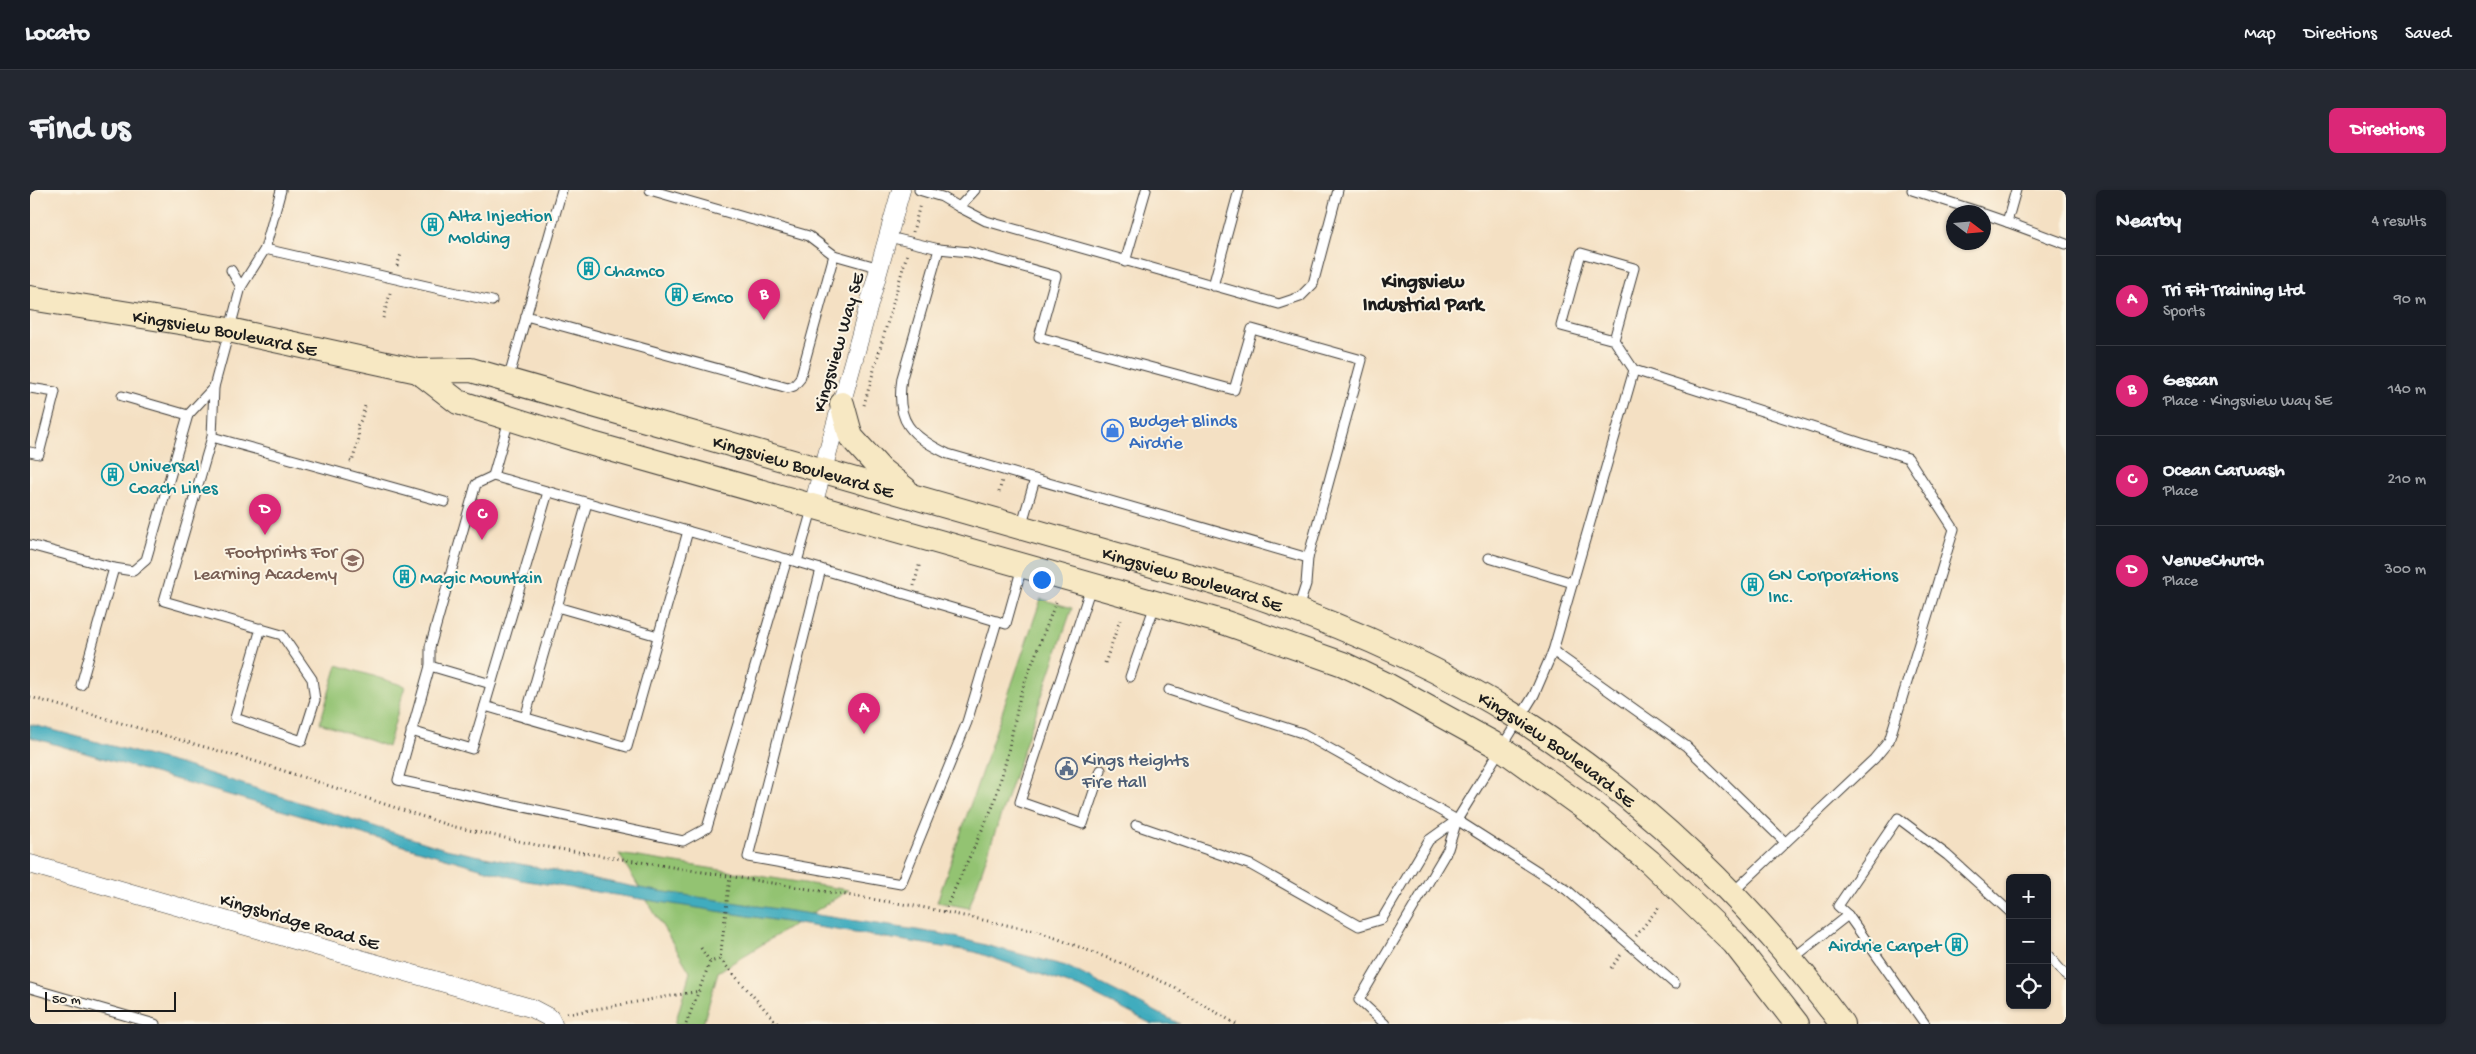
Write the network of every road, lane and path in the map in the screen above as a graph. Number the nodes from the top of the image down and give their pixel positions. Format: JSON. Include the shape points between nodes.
{"nodes":[{"id":1,"x":281,"y":190,"type":"edge"},
{"id":2,"x":562,"y":190,"type":"edge"},
{"id":3,"x":650,"y":190,"type":"edge"},
{"id":4,"x":901,"y":190,"type":"edge"},
{"id":5,"x":975,"y":190,"type":"edge"},
{"id":6,"x":1146,"y":190,"type":"edge"},
{"id":7,"x":1239,"y":190,"type":"edge"},
{"id":8,"x":1338,"y":190,"type":"edge"},
{"id":9,"x":1912,"y":190,"type":"edge"},
{"id":10,"x":2016,"y":190,"type":"edge"},
{"id":11,"x":921,"y":191,"type":"edge"},
{"id":12,"x":1958,"y":205,"type":"edge"},
{"id":13,"x":959,"y":207,"type":"junction"},
{"id":14,"x":1991,"y":216,"type":"edge"},
{"id":15,"x":2008,"y":222,"type":"junction"},
{"id":16,"x":889,"y":236,"type":"junction"},
{"id":17,"x":911,"y":242,"type":"junction"},
{"id":18,"x":2066,"y":244,"type":"edge"},
{"id":19,"x":265,"y":249,"type":"junction"},
{"id":20,"x":939,"y":249,"type":"junction"},
{"id":21,"x":401,"y":254,"type":"dead end"},
{"id":22,"x":834,"y":255,"type":"junction"},
{"id":23,"x":1125,"y":262,"type":"junction"},
{"id":24,"x":397,"y":267,"type":"dead end"},
{"id":25,"x":880,"y":268,"type":"junction"},
{"id":26,"x":231,"y":270,"type":"dead end"},
{"id":27,"x":1212,"y":286,"type":"junction"},
{"id":28,"x":241,"y":287,"type":"junction"},
{"id":29,"x":392,"y":287,"type":"dead end"},
{"id":30,"x":30,"y":298,"type":"edge"},
{"id":31,"x":492,"y":301,"type":"dead end"},
{"id":32,"x":526,"y":316,"type":"junction"},
{"id":33,"x":383,"y":318,"type":"dead end"},
{"id":34,"x":229,"y":330,"type":"junction"},
{"id":35,"x":1614,"y":340,"type":"junction"},
{"id":36,"x":1634,"y":370,"type":"junction"},
{"id":37,"x":418,"y":371,"type":"junction"},
{"id":38,"x":508,"y":381,"type":"junction"},
{"id":39,"x":214,"y":387,"type":"junction"},
{"id":40,"x":30,"y":388,"type":"edge"},
{"id":41,"x":122,"y":396,"type":"dead end"},
{"id":42,"x":365,"y":406,"type":"dead end"},
{"id":43,"x":852,"y":406,"type":"junction"},
{"id":44,"x":188,"y":415,"type":"junction"},
{"id":45,"x":510,"y":419,"type":"junction"},
{"id":46,"x":212,"y":436,"type":"junction"},
{"id":47,"x":30,"y":452,"type":"edge"},
{"id":48,"x":347,"y":460,"type":"dead end"},
{"id":49,"x":823,"y":471,"type":"junction"},
{"id":50,"x":493,"y":476,"type":"junction"},
{"id":51,"x":1035,"y":479,"type":"junction"},
{"id":52,"x":548,"y":492,"type":"junction"},
{"id":53,"x":914,"y":496,"type":"junction"},
{"id":54,"x":446,"y":502,"type":"dead end"},
{"id":55,"x":587,"y":503,"type":"junction"},
{"id":56,"x":813,"y":505,"type":"junction"},
{"id":57,"x":1021,"y":527,"type":"junction"},
{"id":58,"x":688,"y":532,"type":"junction"},
{"id":59,"x":30,"y":545,"type":"edge"},
{"id":60,"x":1308,"y":558,"type":"junction"},
{"id":61,"x":1489,"y":558,"type":"dead end"},
{"id":62,"x":787,"y":560,"type":"junction"},
{"id":63,"x":797,"y":562,"type":"junction"},
{"id":64,"x":920,"y":562,"type":"dead end"},
{"id":65,"x":1023,"y":564,"type":"junction"},
{"id":66,"x":114,"y":568,"type":"junction"},
{"id":67,"x":821,"y":569,"type":"junction"},
{"id":68,"x":1573,"y":583,"type":"junction"},
{"id":69,"x":1092,"y":584,"type":"junction"},
{"id":70,"x":911,"y":596,"type":"junction"},
{"id":71,"x":1056,"y":602,"type":"dead end"},
{"id":72,"x":1156,"y":603,"type":"junction"},
{"id":73,"x":557,"y":607,"type":"junction"},
{"id":74,"x":1298,"y":609,"type":"junction"},
{"id":75,"x":1120,"y":620,"type":"dead end"},
{"id":76,"x":997,"y":621,"type":"junction"},
{"id":77,"x":261,"y":628,"type":"junction"},
{"id":78,"x":658,"y":636,"type":"junction"},
{"id":79,"x":1553,"y":651,"type":"junction"},
{"id":80,"x":1105,"y":663,"type":"dead end"},
{"id":81,"x":430,"y":666,"type":"junction"},
{"id":82,"x":1130,"y":677,"type":"dead end"},
{"id":83,"x":491,"y":684,"type":"junction"},
{"id":84,"x":81,"y":685,"type":"dead end"},
{"id":85,"x":1169,"y":690,"type":"dead end"},
{"id":86,"x":30,"y":697,"type":"edge"},
{"id":87,"x":485,"y":706,"type":"junction"},
{"id":88,"x":525,"y":718,"type":"junction"},
{"id":89,"x":1519,"y":718,"type":"junction"},
{"id":90,"x":411,"y":731,"type":"junction"},
{"id":91,"x":1501,"y":748,"type":"junction"},
{"id":92,"x":1101,"y":770,"type":"dead end"},
{"id":93,"x":1457,"y":820,"type":"junction"},
{"id":94,"x":1136,"y":825,"type":"dead end"},
{"id":95,"x":1785,"y":842,"type":"junction"},
{"id":96,"x":30,"y":864,"type":"edge"},
{"id":97,"x":730,"y":877,"type":"junction"},
{"id":98,"x":1733,"y":892,"type":"junction"},
{"id":99,"x":2006,"y":908,"type":"edge"},
{"id":100,"x":944,"y":912,"type":"junction"},
{"id":101,"x":1848,"y":915,"type":"junction"},
{"id":102,"x":701,"y":948,"type":"dead end"},
{"id":103,"x":720,"y":959,"type":"junction"},
{"id":104,"x":1792,"y":959,"type":"junction"},
{"id":105,"x":2051,"y":959,"type":"edge"},
{"id":106,"x":710,"y":962,"type":"junction"},
{"id":107,"x":2066,"y":976,"type":"edge"},
{"id":108,"x":1675,"y":984,"type":"dead end"},
{"id":109,"x":30,"y":988,"type":"edge"},
{"id":110,"x":700,"y":991,"type":"junction"},
{"id":111,"x":552,"y":1021,"type":"edge"},
{"id":112,"x":155,"y":1024,"type":"edge"},
{"id":113,"x":686,"y":1024,"type":"edge"},
{"id":114,"x":778,"y":1024,"type":"edge"},
{"id":115,"x":1236,"y":1024,"type":"edge"},
{"id":116,"x":1384,"y":1024,"type":"edge"},
{"id":117,"x":1797,"y":1024,"type":"edge"},
{"id":118,"x":1842,"y":1024,"type":"edge"},
{"id":119,"x":1925,"y":1024,"type":"edge"}],
"edges":[{"from":1,"to":19,"type":"lane"},
{"from":2,"to":32,"type":"lane"},
{"from":3,"to":22,"type":"lane","via":[[809,236]]},
{"from":4,"to":16,"type":"street","name":"Kingsview Way SE"},
{"from":5,"to":13,"type":"lane"},
{"from":6,"to":23,"type":"lane"},
{"from":7,"to":27,"type":"lane"},
{"from":8,"to":27,"type":"lane","via":[[1313,284],[1300,297],[1279,304]]},
{"from":9,"to":12,"type":"lane"},
{"from":10,"to":15,"type":"lane"},
{"from":11,"to":13,"type":"lane","via":[[942,197]]},
{"from":11,"to":17,"type":"path"},
{"from":13,"to":23,"type":"lane","via":[[986,222]]},
{"from":14,"to":15,"type":"lane"},
{"from":15,"to":18,"type":"lane"},
{"from":16,"to":17,"type":"lane"},
{"from":16,"to":25,"type":"street","name":"Kingsview Way SE"},
{"from":17,"to":20,"type":"lane"},
{"from":17,"to":43,"type":"path"},
{"from":19,"to":28,"type":"lane"},
{"from":19,"to":31,"type":"lane"},
{"from":20,"to":51,"type":"lane","via":[[902,378],[899,398],[907,426],[916,436],[948,454]]},
{"from":20,"to":60,"type":"lane","via":[[969,252],[1056,276],[1039,337],[1234,390],[1252,328],[1362,360]]},
{"from":21,"to":24,"type":"path"},
{"from":22,"to":25,"type":"lane"},
{"from":22,"to":32,"type":"lane","via":[[800,379],[788,388]]},
{"from":23,"to":27,"type":"lane"},
{"from":25,"to":43,"type":"street","name":"Kingsview Way SE"},
{"from":26,"to":28,"type":"lane"},
{"from":28,"to":34,"type":"lane"},
{"from":29,"to":33,"type":"path"},
{"from":30,"to":34,"type":"main road","name":"Kingsview Boulevard SE"},
{"from":32,"to":38,"type":"lane"},
{"from":34,"to":37,"type":"main road","name":"Kingsview Boulevard SE"},
{"from":34,"to":39,"type":"lane"},
{"from":35,"to":35,"type":"lane","via":[[1561,326],[1581,253],[1634,268]]},
{"from":35,"to":36,"type":"lane"},
{"from":36,"to":68,"type":"lane"},
{"from":36,"to":95,"type":"lane","via":[[1908,458],[1954,529],[1889,741]]},
{"from":37,"to":38,"type":"main road","name":"Kingsview Boulevard SE","via":[[471,370]]},
{"from":37,"to":45,"type":"main road","name":"Kingsview Boulevard SE","via":[[458,402]]},
{"from":38,"to":49,"type":"main road","name":"Kingsview Boulevard SE"},
{"from":39,"to":44,"type":"lane"},
{"from":39,"to":46,"type":"lane"},
{"from":40,"to":47,"type":"lane","via":[[55,392],[39,454]]},
{"from":41,"to":44,"type":"lane"},
{"from":42,"to":48,"type":"path","via":[[357,426],[359,438],[352,462]]},
{"from":43,"to":49,"type":"street","name":"Kingsview Way SE"},
{"from":43,"to":53,"type":"main road","via":[[851,437],[881,470]]},
{"from":44,"to":66,"type":"lane","via":[[146,560],[133,572]]},
{"from":45,"to":50,"type":"lane"},
{"from":45,"to":56,"type":"main road","name":"Kingsview Boulevard SE"},
{"from":46,"to":54,"type":"lane"},
{"from":46,"to":77,"type":"lane","via":[[164,601]]},
{"from":49,"to":53,"type":"main road","name":"Kingsview Boulevard SE"},
{"from":49,"to":56,"type":"street","name":"Kingsview Way SE"},
{"from":50,"to":52,"type":"lane"},
{"from":50,"to":81,"type":"lane","via":[[476,484],[430,647]]},
{"from":51,"to":57,"type":"lane"},
{"from":51,"to":60,"type":"lane"},
{"from":52,"to":55,"type":"lane"},
{"from":52,"to":83,"type":"lane"},
{"from":53,"to":57,"type":"main road","name":"Kingsview Boulevard SE"},
{"from":55,"to":58,"type":"lane"},
{"from":55,"to":73,"type":"lane"},
{"from":56,"to":63,"type":"lane"},
{"from":56,"to":65,"type":"main road","name":"Kingsview Boulevard SE"},
{"from":57,"to":74,"type":"main road","name":"Kingsview Boulevard SE"},
{"from":58,"to":62,"type":"lane"},
{"from":58,"to":78,"type":"lane"},
{"from":59,"to":66,"type":"lane"},
{"from":60,"to":74,"type":"lane","via":[[1306,584]]},
{"from":61,"to":68,"type":"lane"},
{"from":62,"to":63,"type":"lane"},
{"from":62,"to":90,"type":"lane","via":[[707,828],[683,841],[398,780]]},
{"from":63,"to":67,"type":"lane"},
{"from":64,"to":70,"type":"path"},
{"from":65,"to":69,"type":"main road","name":"Kingsview Boulevard SE"},
{"from":65,"to":76,"type":"lane","via":[[1006,624]]},
{"from":66,"to":84,"type":"lane"},
{"from":67,"to":70,"type":"lane"},
{"from":67,"to":76,"type":"lane","via":[[748,857],[901,884],[967,722]]},
{"from":68,"to":79,"type":"lane"},
{"from":69,"to":72,"type":"main road","name":"Kingsview Boulevard SE"},
{"from":69,"to":92,"type":"lane","via":[[1020,802],[1083,824]]},
{"from":70,"to":76,"type":"lane"},
{"from":71,"to":100,"type":"path","via":[[1021,692],[993,806]]},
{"from":72,"to":82,"type":"lane"},
{"from":72,"to":91,"type":"main road","name":"Kingsview Boulevard SE","via":[[1343,664]]},
{"from":73,"to":78,"type":"lane"},
{"from":73,"to":88,"type":"lane"},
{"from":74,"to":89,"type":"main road","name":"Kingsview Boulevard SE","via":[[1416,661]]},
{"from":75,"to":80,"type":"path"},
{"from":77,"to":77,"type":"lane","via":[[282,635],[312,679],[315,700],[302,741],[235,718]]},
{"from":78,"to":88,"type":"lane","via":[[626,747]]},
{"from":79,"to":89,"type":"lane","via":[[1534,695]]},
{"from":79,"to":95,"type":"lane","via":[[1686,746]]},
{"from":81,"to":83,"type":"lane"},
{"from":81,"to":90,"type":"lane"},
{"from":83,"to":87,"type":"lane"},
{"from":85,"to":93,"type":"lane","via":[[1302,734]]},
{"from":86,"to":97,"type":"path","via":[[254,761],[451,826],[541,846]]},
{"from":87,"to":88,"type":"lane"},
{"from":87,"to":90,"type":"lane","via":[[472,749]]},
{"from":89,"to":91,"type":"lane"},
{"from":89,"to":98,"type":"main road","name":"Kingsview Boulevard SE","via":[[1651,816]]},
{"from":91,"to":93,"type":"lane"},
{"from":91,"to":117,"type":"main road","name":"Kingsview Boulevard SE","via":[[1594,815],[1650,862],[1734,943]]},
{"from":93,"to":94,"type":"lane","via":[[1428,840],[1382,919],[1359,926],[1251,865]]},
{"from":93,"to":108,"type":"lane","via":[[1567,890]]},
{"from":93,"to":116,"type":"lane","via":[[1448,849],[1359,1000]]},
{"from":95,"to":98,"type":"lane"},
{"from":96,"to":111,"type":"street","name":"Kingsbridge Road SE","via":[[530,1008]]},
{"from":97,"to":100,"type":"path"},
{"from":97,"to":103,"type":"path"},
{"from":98,"to":104,"type":"main road","name":"Kingsview Boulevard SE"},
{"from":99,"to":101,"type":"lane","via":[[1947,855],[1898,818],[1838,906]]},
{"from":100,"to":115,"type":"path","via":[[1013,925],[1070,941],[1172,986]]},
{"from":101,"to":104,"type":"lane"},
{"from":101,"to":119,"type":"lane"},
{"from":102,"to":106,"type":"path"},
{"from":103,"to":106,"type":"path"},
{"from":103,"to":114,"type":"path"},
{"from":104,"to":118,"type":"main road","name":"Kingsview Boulevard SE"},
{"from":105,"to":107,"type":"lane"},
{"from":106,"to":110,"type":"path"},
{"from":109,"to":112,"type":"lane"},
{"from":110,"to":111,"type":"path","via":[[576,1012]]},
{"from":110,"to":113,"type":"path"}]}
